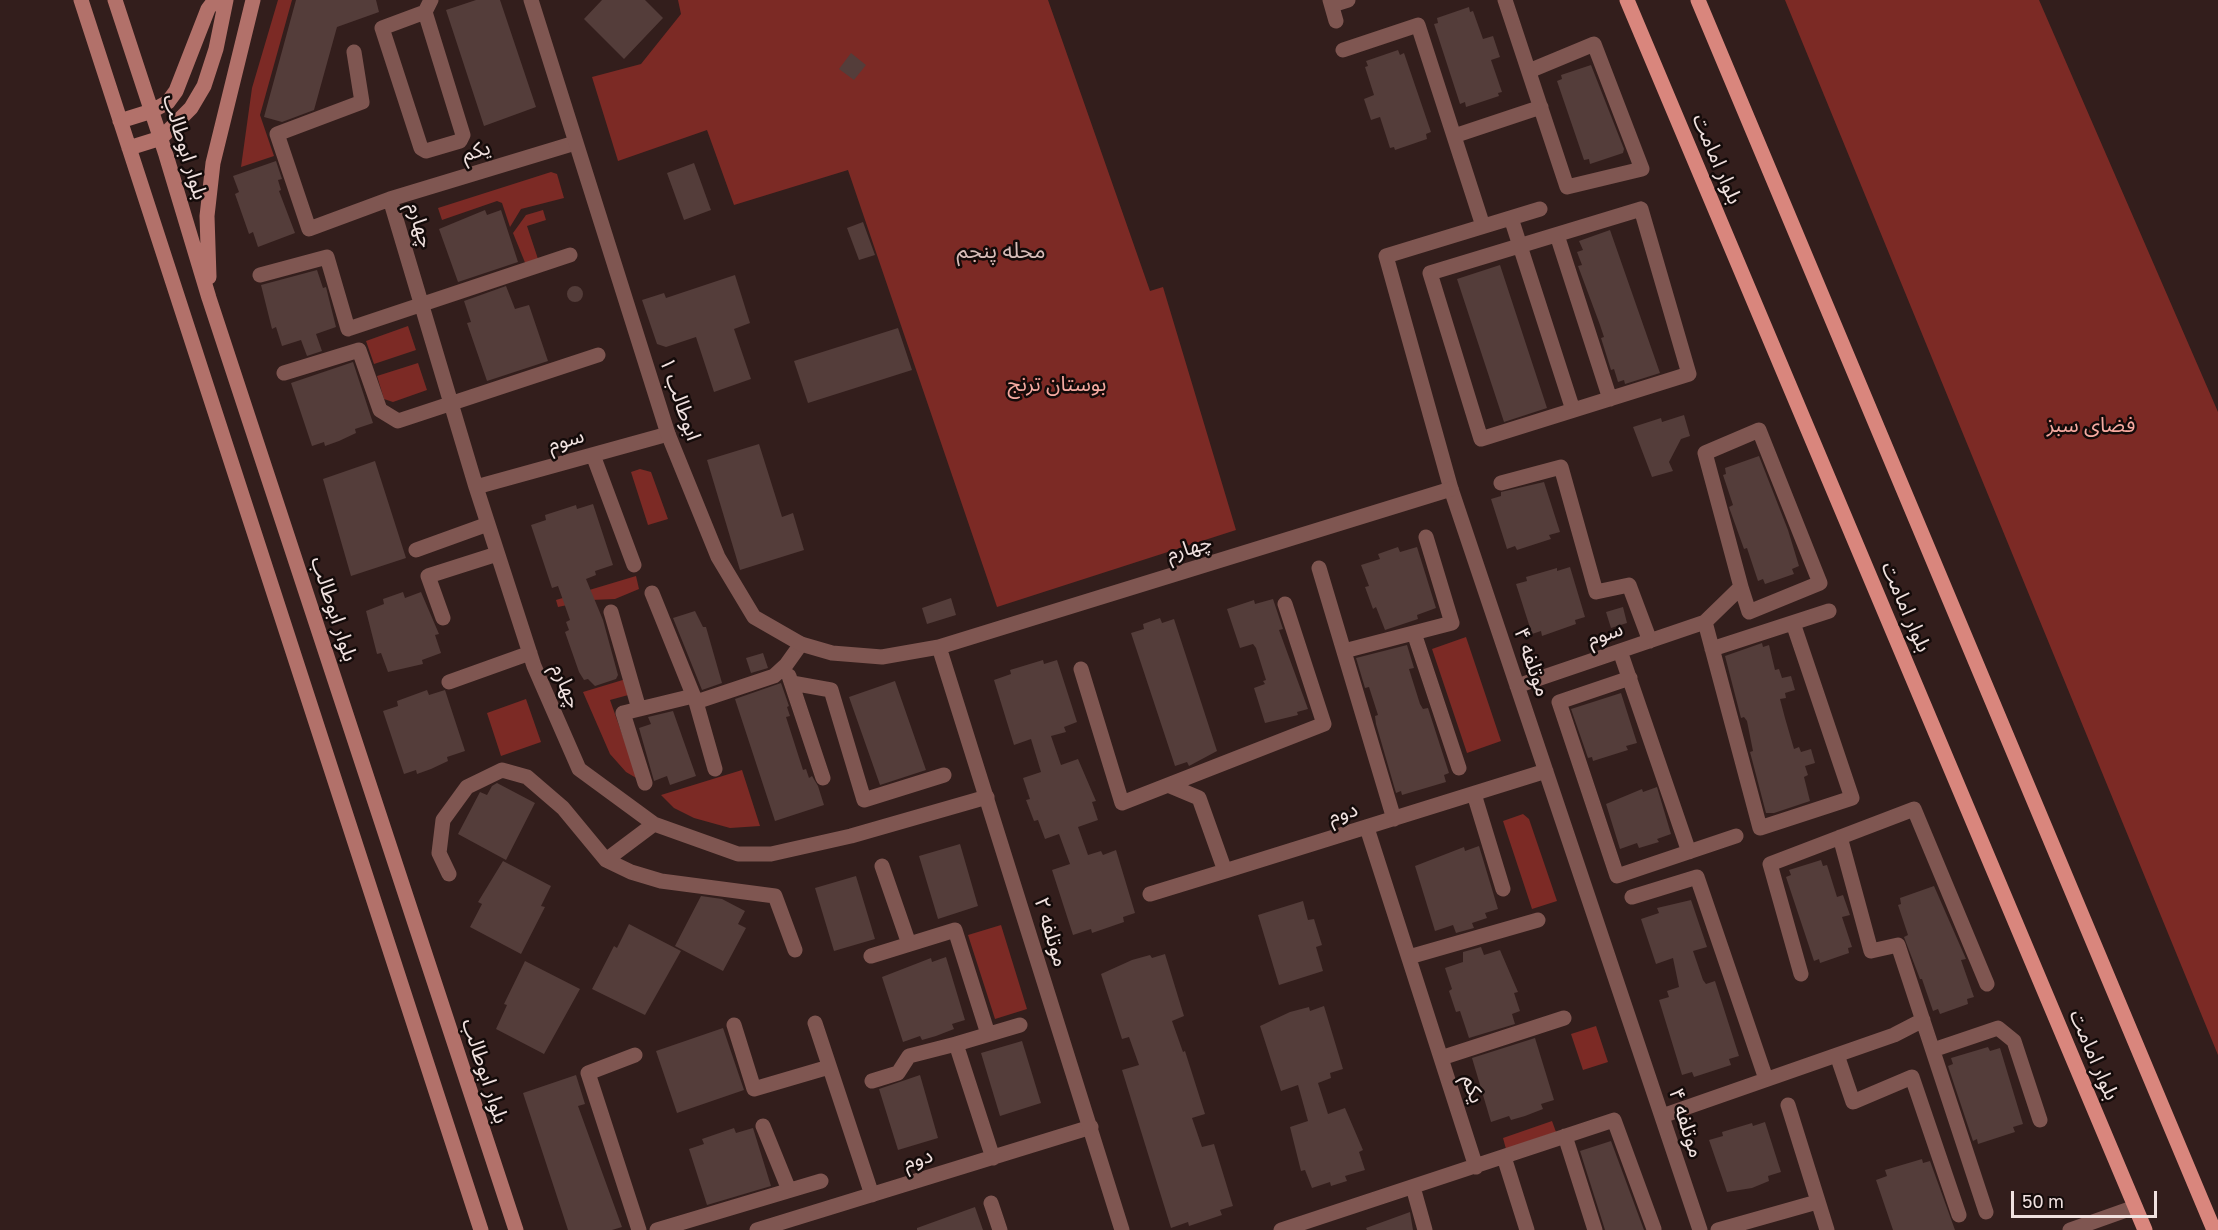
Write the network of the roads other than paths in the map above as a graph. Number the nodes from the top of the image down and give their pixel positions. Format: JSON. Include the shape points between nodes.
{"nodes":[{"id":1,"x":81,"y":0,"type":"edge"},
{"id":2,"x":115,"y":0,"type":"edge"},
{"id":3,"x":215,"y":0,"type":"edge"},
{"id":4,"x":226,"y":0,"type":"edge"},
{"id":5,"x":254,"y":0,"type":"edge"},
{"id":6,"x":531,"y":0,"type":"edge"},
{"id":7,"x":1348,"y":0,"type":"edge"},
{"id":8,"x":1505,"y":0,"type":"edge"},
{"id":9,"x":1627,"y":0,"type":"edge"},
{"id":10,"x":1698,"y":0,"type":"edge"},
{"id":11,"x":1331,"y":3,"type":"edge"},
{"id":12,"x":428,"y":6,"type":"edge"},
{"id":13,"x":1336,"y":21,"type":"dead end"},
{"id":14,"x":1343,"y":50,"type":"dead end"},
{"id":15,"x":354,"y":52,"type":"dead end"},
{"id":16,"x":1529,"y":71,"type":"junction"},
{"id":17,"x":1541,"y":107,"type":"junction"},
{"id":18,"x":152,"y":111,"type":"junction"},
{"id":19,"x":120,"y":121,"type":"junction"},
{"id":20,"x":1454,"y":136,"type":"junction"},
{"id":21,"x":161,"y":138,"type":"junction"},
{"id":22,"x":574,"y":143,"type":"junction"},
{"id":23,"x":129,"y":148,"type":"junction"},
{"id":24,"x":390,"y":199,"type":"junction"},
{"id":25,"x":1540,"y":209,"type":"dead end"},
{"id":26,"x":1511,"y":218,"type":"junction"},
{"id":27,"x":1483,"y":226,"type":"junction"},
{"id":28,"x":1557,"y":235,"type":"junction"},
{"id":29,"x":1521,"y":246,"type":"junction"},
{"id":30,"x":570,"y":255,"type":"dead end"},
{"id":31,"x":260,"y":275,"type":"dead end"},
{"id":32,"x":209,"y":298,"type":"junction"},
{"id":33,"x":422,"y":304,"type":"junction"},
{"id":34,"x":598,"y":355,"type":"dead end"},
{"id":35,"x":285,"y":374,"type":"dead end"},
{"id":36,"x":1610,"y":399,"type":"junction"},
{"id":37,"x":451,"y":404,"type":"junction"},
{"id":38,"x":1573,"y":410,"type":"junction"},
{"id":39,"x":668,"y":434,"type":"junction"},
{"id":40,"x":593,"y":455,"type":"junction"},
{"id":41,"x":1501,"y":483,"type":"dead end"},
{"id":42,"x":476,"y":488,"type":"junction"},
{"id":43,"x":1451,"y":489,"type":"junction"},
{"id":44,"x":488,"y":524,"type":"junction"},
{"id":45,"x":1426,"y":537,"type":"dead end"},
{"id":46,"x":416,"y":550,"type":"dead end"},
{"id":47,"x":497,"y":554,"type":"junction"},
{"id":48,"x":634,"y":565,"type":"dead end"},
{"id":49,"x":1319,"y":568,"type":"dead end"},
{"id":50,"x":1741,"y":587,"type":"junction"},
{"id":51,"x":652,"y":593,"type":"dead end"},
{"id":52,"x":1285,"y":604,"type":"dead end"},
{"id":53,"x":1829,"y":611,"type":"dead end"},
{"id":54,"x":611,"y":612,"type":"dead end"},
{"id":55,"x":443,"y":618,"type":"dead end"},
{"id":56,"x":1705,"y":622,"type":"junction"},
{"id":57,"x":1793,"y":623,"type":"junction"},
{"id":58,"x":1414,"y":633,"type":"junction"},
{"id":59,"x":1650,"y":640,"type":"junction"},
{"id":60,"x":801,"y":644,"type":"junction"},
{"id":61,"x":939,"y":647,"type":"junction"},
{"id":62,"x":1712,"y":649,"type":"junction"},
{"id":63,"x":1344,"y":651,"type":"junction"},
{"id":64,"x":1620,"y":651,"type":"junction"},
{"id":65,"x":530,"y":653,"type":"junction"},
{"id":66,"x":786,"y":665,"type":"junction"},
{"id":67,"x":1081,"y":669,"type":"dead end"},
{"id":68,"x":1630,"y":678,"type":"junction"},
{"id":69,"x":449,"y":682,"type":"dead end"},
{"id":70,"x":792,"y":683,"type":"junction"},
{"id":71,"x":1517,"y":686,"type":"junction"},
{"id":72,"x":694,"y":699,"type":"junction"},
{"id":73,"x":639,"y":709,"type":"junction"},
{"id":74,"x":1459,"y":768,"type":"dead end"},
{"id":75,"x":715,"y":769,"type":"dead end"},
{"id":76,"x":1546,"y":771,"type":"junction"},
{"id":77,"x":944,"y":775,"type":"dead end"},
{"id":78,"x":823,"y":778,"type":"dead end"},
{"id":79,"x":645,"y":783,"type":"dead end"},
{"id":80,"x":1168,"y":785,"type":"junction"},
{"id":81,"x":1474,"y":794,"type":"junction"},
{"id":82,"x":987,"y":797,"type":"junction"},
{"id":83,"x":1394,"y":819,"type":"junction"},
{"id":84,"x":654,"y":824,"type":"junction"},
{"id":85,"x":1367,"y":828,"type":"junction"},
{"id":86,"x":1736,"y":836,"type":"dead end"},
{"id":87,"x":1840,"y":837,"type":"junction"},
{"id":88,"x":1689,"y":852,"type":"junction"},
{"id":89,"x":606,"y":860,"type":"junction"},
{"id":90,"x":882,"y":866,"type":"dead end"},
{"id":91,"x":1225,"y":871,"type":"junction"},
{"id":92,"x":449,"y":874,"type":"dead end"},
{"id":93,"x":1503,"y":889,"type":"dead end"},
{"id":94,"x":1150,"y":894,"type":"dead end"},
{"id":95,"x":1632,"y":897,"type":"dead end"},
{"id":96,"x":1538,"y":920,"type":"dead end"},
{"id":97,"x":909,"y":944,"type":"junction"},
{"id":98,"x":795,"y":950,"type":"dead end"},
{"id":99,"x":871,"y":956,"type":"dead end"},
{"id":100,"x":1408,"y":957,"type":"junction"},
{"id":101,"x":1801,"y":974,"type":"dead end"},
{"id":102,"x":1986,"y":984,"type":"dead end"},
{"id":103,"x":1564,"y":1018,"type":"dead end"},
{"id":104,"x":1923,"y":1020,"type":"junction"},
{"id":105,"x":815,"y":1023,"type":"dead end"},
{"id":106,"x":1020,"y":1025,"type":"dead end"},
{"id":107,"x":734,"y":1026,"type":"dead end"},
{"id":108,"x":988,"y":1034,"type":"junction"},
{"id":109,"x":956,"y":1044,"type":"junction"},
{"id":110,"x":1933,"y":1050,"type":"junction"},
{"id":111,"x":1837,"y":1054,"type":"junction"},
{"id":112,"x":635,"y":1055,"type":"dead end"},
{"id":113,"x":1441,"y":1058,"type":"junction"},
{"id":114,"x":829,"y":1067,"type":"junction"},
{"id":115,"x":1766,"y":1079,"type":"junction"},
{"id":116,"x":872,"y":1081,"type":"dead end"},
{"id":117,"x":1788,"y":1105,"type":"dead end"},
{"id":118,"x":1662,"y":1116,"type":"junction"},
{"id":119,"x":2040,"y":1120,"type":"dead end"},
{"id":120,"x":763,"y":1126,"type":"dead end"},
{"id":121,"x":1091,"y":1127,"type":"junction"},
{"id":122,"x":1565,"y":1136,"type":"junction"},
{"id":123,"x":1504,"y":1157,"type":"junction"},
{"id":124,"x":993,"y":1158,"type":"junction"},
{"id":125,"x":1476,"y":1167,"type":"junction"},
{"id":126,"x":821,"y":1181,"type":"dead end"},
{"id":127,"x":1413,"y":1187,"type":"junction"},
{"id":128,"x":789,"y":1190,"type":"junction"},
{"id":129,"x":872,"y":1195,"type":"junction"},
{"id":130,"x":1818,"y":1202,"type":"junction"},
{"id":131,"x":991,"y":1203,"type":"dead end"},
{"id":132,"x":2135,"y":1207,"type":"junction"},
{"id":133,"x":1986,"y":1212,"type":"dead end"},
{"id":134,"x":1959,"y":1215,"type":"dead end"},
{"id":135,"x":1654,"y":1229,"type":"edge"},
{"id":136,"x":481,"y":1230,"type":"edge"},
{"id":137,"x":516,"y":1230,"type":"edge"},
{"id":138,"x":639,"y":1230,"type":"edge"},
{"id":139,"x":657,"y":1230,"type":"edge"},
{"id":140,"x":758,"y":1230,"type":"edge"},
{"id":141,"x":1000,"y":1230,"type":"edge"},
{"id":142,"x":1122,"y":1230,"type":"edge"},
{"id":143,"x":1281,"y":1230,"type":"edge"},
{"id":144,"x":1425,"y":1230,"type":"edge"},
{"id":145,"x":1527,"y":1230,"type":"edge"},
{"id":146,"x":1595,"y":1230,"type":"edge"},
{"id":147,"x":1700,"y":1230,"type":"edge"},
{"id":148,"x":1718,"y":1230,"type":"edge"},
{"id":149,"x":1827,"y":1230,"type":"edge"},
{"id":150,"x":2070,"y":1230,"type":"edge"},
{"id":151,"x":2145,"y":1230,"type":"edge"},
{"id":152,"x":2214,"y":1230,"type":"edge"}],
"edges":[{"from":1,"to":19,"type":"main road"},
{"from":2,"to":18,"type":"main road","name":"بلوار ابوطالب"},
{"from":3,"to":18,"type":"main road","via":[[176,91],[168,102]]},
{"from":4,"to":21,"type":"main road","via":[[204,86],[191,108]]},
{"from":5,"to":32,"type":"main road","via":[[213,163],[207,216]]},
{"from":6,"to":22,"type":"street","name":"ابوطالب ۱"},
{"from":7,"to":11,"type":"street"},
{"from":8,"to":16,"type":"street"},
{"from":9,"to":132,"type":"main road","name":"بلوار امامت"},
{"from":10,"to":152,"type":"main road","name":"بلوار امامت"},
{"from":11,"to":13,"type":"street"},
{"from":12,"to":12,"type":"street","via":[[382,28],[421,148],[426,151],[460,141],[463,135]]},
{"from":14,"to":20,"type":"street","via":[[1418,26]]},
{"from":15,"to":24,"type":"street","name":"یکم","via":[[362,102],[277,134],[309,229]]},
{"from":16,"to":17,"type":"street"},
{"from":16,"to":17,"type":"street","via":[[1594,44],[1642,169],[1567,187]]},
{"from":17,"to":20,"type":"street"},
{"from":18,"to":19,"type":"main road"},
{"from":18,"to":21,"type":"main road","name":"بلوار ابوطالب"},
{"from":19,"to":23,"type":"main road"},
{"from":20,"to":27,"type":"street"},
{"from":21,"to":23,"type":"main road"},
{"from":21,"to":32,"type":"main road","name":"بلوار ابوطالب"},
{"from":22,"to":24,"type":"street","name":"یکم"},
{"from":22,"to":39,"type":"street","name":"ابوطالب ۱"},
{"from":23,"to":136,"type":"main road"},
{"from":24,"to":33,"type":"street","name":"چهارم"},
{"from":25,"to":26,"type":"street","name":"موتلفه ۴"},
{"from":26,"to":27,"type":"street","name":"موتلفه ۴"},
{"from":26,"to":29,"type":"street"},
{"from":27,"to":43,"type":"street","name":"موتلفه ۴","via":[[1386,256]]},
{"from":28,"to":29,"type":"street"},
{"from":28,"to":36,"type":"street"},
{"from":28,"to":36,"type":"street","via":[[1641,209],[1689,374]]},
{"from":29,"to":38,"type":"street"},
{"from":29,"to":38,"type":"street","via":[[1430,273],[1481,439]]},
{"from":30,"to":33,"type":"street"},
{"from":31,"to":33,"type":"street","via":[[327,257],[348,329]]},
{"from":32,"to":137,"type":"main road","name":"بلوار ابوطالب"},
{"from":33,"to":37,"type":"street","name":"چهارم"},
{"from":34,"to":37,"type":"street"},
{"from":35,"to":37,"type":"street","via":[[359,350],[380,410],[398,421]]},
{"from":36,"to":38,"type":"street"},
{"from":37,"to":42,"type":"street","name":"چهارم"},
{"from":39,"to":40,"type":"street","name":"سوم"},
{"from":39,"to":60,"type":"street","name":"ابوطالب ۱","via":[[718,557],[754,617]]},
{"from":40,"to":42,"type":"street","name":"سوم"},
{"from":40,"to":48,"type":"street"},
{"from":41,"to":59,"type":"street","via":[[1561,467],[1596,592],[1629,585]]},
{"from":42,"to":44,"type":"street","name":"چهارم"},
{"from":43,"to":61,"type":"street","name":"چهارم"},
{"from":43,"to":71,"type":"street","name":"موتلفه ۴"},
{"from":44,"to":46,"type":"street"},
{"from":44,"to":47,"type":"street","name":"چهارم"},
{"from":45,"to":58,"type":"street","via":[[1452,623]]},
{"from":47,"to":55,"type":"street","via":[[428,576]]},
{"from":47,"to":65,"type":"street","name":"چهارم"},
{"from":49,"to":63,"type":"street"},
{"from":50,"to":50,"type":"street","via":[[1749,612],[1820,583],[1758,430],[1705,453]]},
{"from":50,"to":56,"type":"street"},
{"from":51,"to":72,"type":"street"},
{"from":52,"to":80,"type":"street","via":[[1324,724]]},
{"from":53,"to":57,"type":"street"},
{"from":54,"to":73,"type":"street"},
{"from":56,"to":59,"type":"street","name":"سوم"},
{"from":56,"to":62,"type":"street"},
{"from":57,"to":62,"type":"street"},
{"from":57,"to":62,"type":"street","via":[[1852,798],[1760,828]]},
{"from":58,"to":63,"type":"street"},
{"from":58,"to":74,"type":"street"},
{"from":59,"to":64,"type":"street","name":"سوم"},
{"from":60,"to":61,"type":"street","name":"ابوطالب ۱","via":[[832,653],[882,657]]},
{"from":60,"to":66,"type":"street"},
{"from":61,"to":82,"type":"street","name":"موتلفه ۲"},
{"from":63,"to":83,"type":"street"},
{"from":64,"to":68,"type":"street"},
{"from":64,"to":71,"type":"street","name":"سوم"},
{"from":65,"to":69,"type":"street"},
{"from":65,"to":84,"type":"street","name":"چهارم","via":[[579,769]]},
{"from":66,"to":70,"type":"street"},
{"from":66,"to":72,"type":"street","via":[[774,676]]},
{"from":67,"to":80,"type":"street","via":[[1122,802]]},
{"from":68,"to":88,"type":"street"},
{"from":68,"to":88,"type":"street","via":[[1559,702],[1617,876]]},
{"from":70,"to":77,"type":"street","via":[[831,690],[864,800]]},
{"from":70,"to":78,"type":"street"},
{"from":71,"to":76,"type":"street","name":"موتلفه ۴"},
{"from":72,"to":73,"type":"street"},
{"from":72,"to":75,"type":"street"},
{"from":73,"to":79,"type":"street","via":[[623,713]]},
{"from":76,"to":81,"type":"street","name":"دوم"},
{"from":76,"to":118,"type":"street","name":"موتلفه ۴"},
{"from":80,"to":91,"type":"street","via":[[1199,798]]},
{"from":81,"to":83,"type":"street","name":"دوم"},
{"from":81,"to":93,"type":"street"},
{"from":82,"to":84,"type":"street","name":"چهارم","via":[[851,836],[771,854],[738,854]]},
{"from":82,"to":121,"type":"street","name":"موتلفه ۲"},
{"from":83,"to":85,"type":"street","name":"دوم"},
{"from":84,"to":89,"type":"street"},
{"from":85,"to":91,"type":"street","name":"دوم"},
{"from":85,"to":100,"type":"street","name":"یکم"},
{"from":86,"to":88,"type":"street"},
{"from":87,"to":101,"type":"street","via":[[1770,864]]},
{"from":87,"to":102,"type":"street","via":[[1914,809]]},
{"from":87,"to":104,"type":"street","via":[[1871,951],[1898,945]]},
{"from":89,"to":92,"type":"street","via":[[563,808],[527,777],[502,770],[467,787],[443,820],[439,853]]},
{"from":89,"to":98,"type":"street","via":[[661,882],[776,896]]},
{"from":90,"to":97,"type":"street"},
{"from":91,"to":94,"type":"street","name":"دوم"},
{"from":95,"to":115,"type":"street","via":[[1697,878]]},
{"from":96,"to":100,"type":"street"},
{"from":97,"to":99,"type":"street"},
{"from":97,"to":108,"type":"street","via":[[955,930]]},
{"from":100,"to":113,"type":"street","name":"یکم"},
{"from":103,"to":113,"type":"street"},
{"from":104,"to":110,"type":"street"},
{"from":104,"to":111,"type":"street","via":[[1894,1035]]},
{"from":105,"to":114,"type":"street"},
{"from":106,"to":108,"type":"street"},
{"from":107,"to":114,"type":"street","via":[[754,1089]]},
{"from":108,"to":109,"type":"street"},
{"from":109,"to":116,"type":"street","via":[[909,1056],[898,1073]]},
{"from":109,"to":124,"type":"street"},
{"from":110,"to":119,"type":"street","via":[[1998,1028],[2014,1041]]},
{"from":110,"to":133,"type":"street"},
{"from":111,"to":115,"type":"street"},
{"from":111,"to":134,"type":"street","via":[[1853,1102],[1912,1077]]},
{"from":112,"to":138,"type":"street","via":[[588,1073]]},
{"from":113,"to":125,"type":"street","name":"یکم"},
{"from":114,"to":129,"type":"street"},
{"from":115,"to":118,"type":"street"},
{"from":117,"to":130,"type":"street"},
{"from":118,"to":147,"type":"street","name":"موتلفه ۴"},
{"from":120,"to":128,"type":"street"},
{"from":121,"to":124,"type":"street","name":"دوم"},
{"from":121,"to":142,"type":"street","name":"موتلفه ۲"},
{"from":122,"to":123,"type":"street"},
{"from":122,"to":135,"type":"street","via":[[1614,1120]]},
{"from":122,"to":146,"type":"street"},
{"from":123,"to":125,"type":"street"},
{"from":123,"to":145,"type":"street"},
{"from":124,"to":129,"type":"street","name":"دوم"},
{"from":125,"to":127,"type":"street"},
{"from":126,"to":128,"type":"street"},
{"from":127,"to":143,"type":"street"},
{"from":127,"to":144,"type":"street"},
{"from":128,"to":139,"type":"street"},
{"from":129,"to":140,"type":"street","name":"دوم"},
{"from":130,"to":148,"type":"street"},
{"from":130,"to":149,"type":"street"},
{"from":131,"to":141,"type":"street"},
{"from":132,"to":150,"type":"street"},
{"from":132,"to":151,"type":"main road","name":"بلوار امامت"}]}
